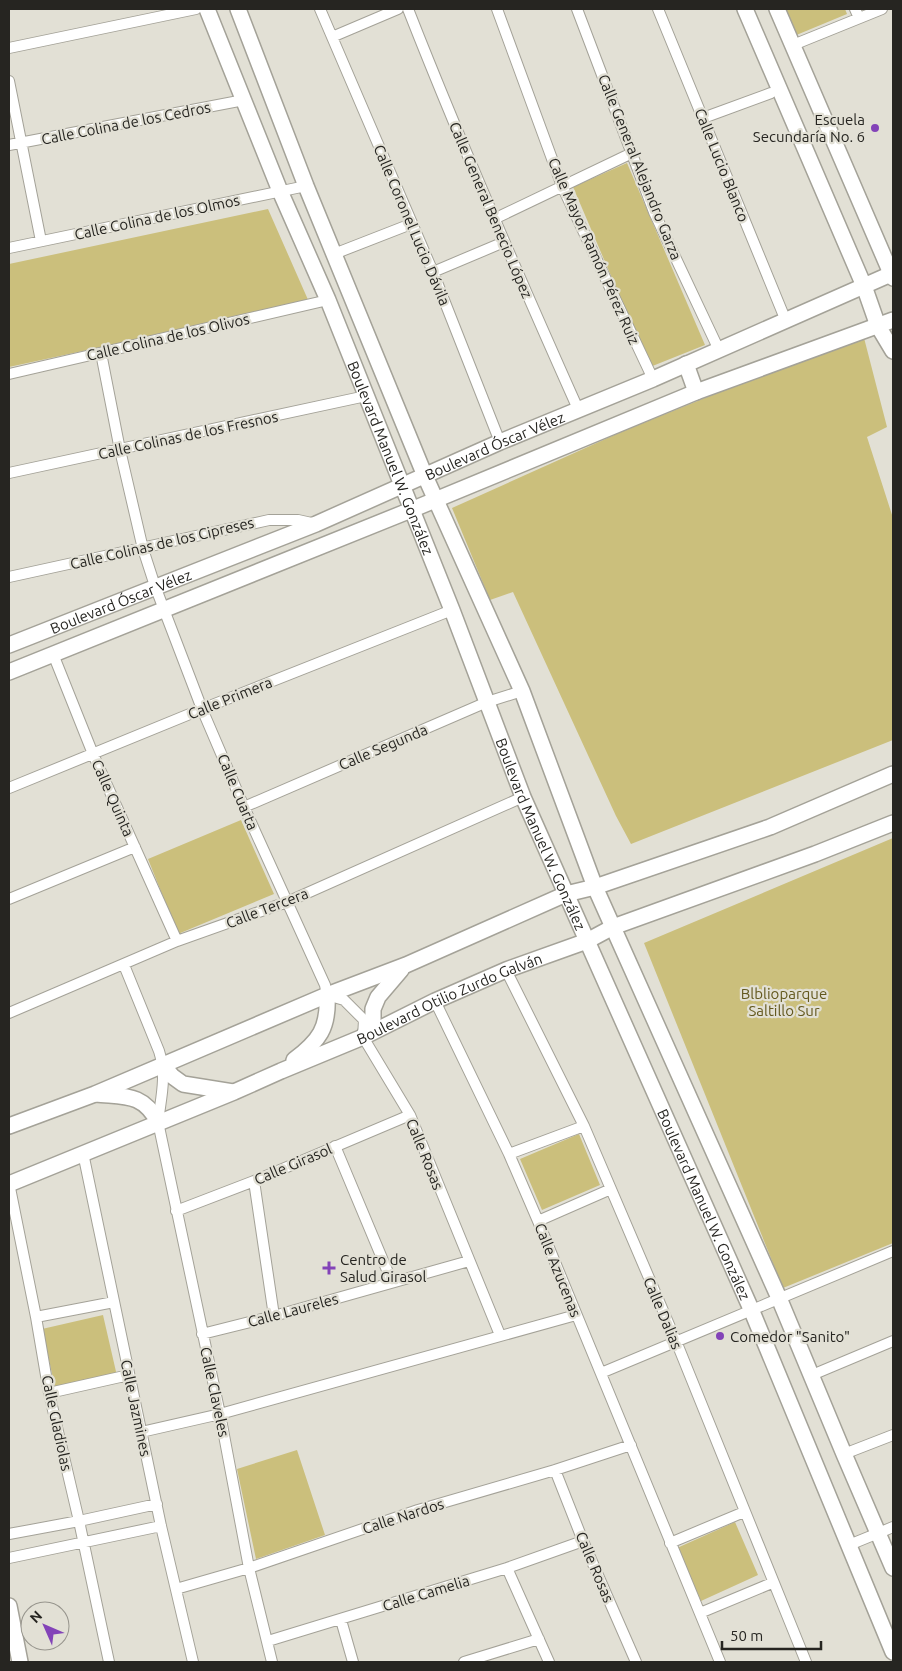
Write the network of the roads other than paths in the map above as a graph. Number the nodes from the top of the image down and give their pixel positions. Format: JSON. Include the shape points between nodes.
{"nodes":[{"id":1,"x":196,"y":9,"type":"edge"},
{"id":2,"x":207,"y":9,"type":"edge"},
{"id":3,"x":238,"y":9,"type":"edge"},
{"id":4,"x":320,"y":9,"type":"edge"},
{"id":5,"x":398,"y":9,"type":"edge"},
{"id":6,"x":408,"y":9,"type":"edge"},
{"id":7,"x":497,"y":9,"type":"edge"},
{"id":8,"x":577,"y":9,"type":"edge"},
{"id":9,"x":658,"y":9,"type":"edge"},
{"id":10,"x":745,"y":9,"type":"edge"},
{"id":11,"x":777,"y":9,"type":"edge"},
{"id":12,"x":882,"y":9,"type":"edge"},
{"id":13,"x":857,"y":14,"type":"edge"},
{"id":14,"x":332,"y":37,"type":"junction"},
{"id":15,"x":792,"y":44,"type":"junction"},
{"id":16,"x":9,"y":48,"type":"edge"},
{"id":17,"x":9,"y":81,"type":"edge"},
{"id":18,"x":771,"y":93,"type":"dead end"},
{"id":19,"x":244,"y":100,"type":"junction"},
{"id":20,"x":703,"y":118,"type":"junction"},
{"id":21,"x":21,"y":143,"type":"junction"},
{"id":22,"x":9,"y":145,"type":"edge"},
{"id":23,"x":632,"y":153,"type":"junction"},
{"id":24,"x":306,"y":186,"type":"junction"},
{"id":25,"x":562,"y":186,"type":"junction"},
{"id":26,"x":280,"y":191,"type":"junction"},
{"id":27,"x":494,"y":219,"type":"junction"},
{"id":28,"x":412,"y":224,"type":"junction"},
{"id":29,"x":41,"y":241,"type":"junction"},
{"id":30,"x":504,"y":242,"type":"junction"},
{"id":31,"x":9,"y":248,"type":"edge"},
{"id":32,"x":334,"y":254,"type":"junction"},
{"id":33,"x":433,"y":272,"type":"junction"},
{"id":34,"x":893,"y":275,"type":"edge"},
{"id":35,"x":864,"y":286,"type":"junction"},
{"id":36,"x":328,"y":300,"type":"junction"},
{"id":37,"x":893,"y":320,"type":"edge"},
{"id":38,"x":786,"y":321,"type":"junction"},
{"id":39,"x":878,"y":326,"type":"junction"},
{"id":40,"x":719,"y":350,"type":"junction"},
{"id":41,"x":893,"y":351,"type":"edge"},
{"id":42,"x":101,"y":353,"type":"junction"},
{"id":43,"x":686,"y":364,"type":"junction"},
{"id":44,"x":9,"y":374,"type":"edge"},
{"id":45,"x":653,"y":379,"type":"junction"},
{"id":46,"x":696,"y":392,"type":"junction"},
{"id":47,"x":366,"y":396,"type":"junction"},
{"id":48,"x":578,"y":409,"type":"junction"},
{"id":49,"x":500,"y":442,"type":"junction"},
{"id":50,"x":120,"y":450,"type":"junction"},
{"id":51,"x":9,"y":473,"type":"edge"},
{"id":52,"x":425,"y":476,"type":"junction"},
{"id":53,"x":402,"y":487,"type":"junction"},
{"id":54,"x":435,"y":499,"type":"junction"},
{"id":55,"x":411,"y":510,"type":"junction"},
{"id":56,"x":316,"y":524,"type":"junction"},
{"id":57,"x":143,"y":549,"type":"junction"},
{"id":58,"x":9,"y":577,"type":"edge"},
{"id":59,"x":155,"y":586,"type":"junction"},
{"id":60,"x":164,"y":610,"type":"junction"},
{"id":61,"x":452,"y":610,"type":"junction"},
{"id":62,"x":9,"y":645,"type":"edge"},
{"id":63,"x":54,"y":654,"type":"junction"},
{"id":64,"x":9,"y":672,"type":"edge"},
{"id":65,"x":522,"y":691,"type":"junction"},
{"id":66,"x":487,"y":702,"type":"junction"},
{"id":67,"x":202,"y":709,"type":"junction"},
{"id":68,"x":94,"y":754,"type":"junction"},
{"id":69,"x":893,"y":774,"type":"edge"},
{"id":70,"x":9,"y":788,"type":"edge"},
{"id":71,"x":523,"y":797,"type":"junction"},
{"id":72,"x":244,"y":807,"type":"junction"},
{"id":73,"x":893,"y":823,"type":"edge"},
{"id":74,"x":135,"y":847,"type":"junction"},
{"id":75,"x":594,"y":887,"type":"junction"},
{"id":76,"x":566,"y":894,"type":"junction"},
{"id":77,"x":9,"y":899,"type":"edge"},
{"id":78,"x":287,"y":902,"type":"junction"},
{"id":79,"x":613,"y":927,"type":"junction"},
{"id":80,"x":177,"y":941,"type":"junction"},
{"id":81,"x":587,"y":941,"type":"junction"},
{"id":82,"x":124,"y":965,"type":"junction"},
{"id":83,"x":406,"y":965,"type":"junction"},
{"id":84,"x":506,"y":970,"type":"junction"},
{"id":85,"x":327,"y":996,"type":"junction"},
{"id":86,"x":435,"y":1001,"type":"junction"},
{"id":87,"x":9,"y":1013,"type":"edge"},
{"id":88,"x":364,"y":1037,"type":"junction"},
{"id":89,"x":163,"y":1065,"type":"junction"},
{"id":90,"x":281,"y":1070,"type":"junction"},
{"id":91,"x":234,"y":1092,"type":"junction"},
{"id":92,"x":95,"y":1094,"type":"junction"},
{"id":93,"x":410,"y":1115,"type":"junction"},
{"id":94,"x":158,"y":1122,"type":"junction"},
{"id":95,"x":9,"y":1126,"type":"edge"},
{"id":96,"x":584,"y":1126,"type":"junction"},
{"id":97,"x":335,"y":1146,"type":"junction"},
{"id":98,"x":83,"y":1153,"type":"junction"},
{"id":99,"x":509,"y":1154,"type":"junction"},
{"id":100,"x":254,"y":1181,"type":"junction"},
{"id":101,"x":9,"y":1184,"type":"edge"},
{"id":102,"x":611,"y":1189,"type":"junction"},
{"id":103,"x":176,"y":1211,"type":"junction"},
{"id":104,"x":538,"y":1221,"type":"junction"},
{"id":105,"x":893,"y":1251,"type":"edge"},
{"id":106,"x":469,"y":1261,"type":"junction"},
{"id":107,"x":392,"y":1282,"type":"junction"},
{"id":108,"x":780,"y":1298,"type":"junction"},
{"id":109,"x":114,"y":1302,"type":"junction"},
{"id":110,"x":751,"y":1309,"type":"junction"},
{"id":111,"x":576,"y":1315,"type":"junction"},
{"id":112,"x":274,"y":1316,"type":"junction"},
{"id":113,"x":36,"y":1317,"type":"junction"},
{"id":114,"x":202,"y":1334,"type":"junction"},
{"id":115,"x":500,"y":1335,"type":"junction"},
{"id":116,"x":676,"y":1341,"type":"junction"},
{"id":117,"x":893,"y":1341,"type":"edge"},
{"id":118,"x":601,"y":1373,"type":"junction"},
{"id":119,"x":812,"y":1374,"type":"junction"},
{"id":120,"x":129,"y":1375,"type":"junction"},
{"id":121,"x":49,"y":1392,"type":"junction"},
{"id":122,"x":220,"y":1414,"type":"junction"},
{"id":123,"x":141,"y":1432,"type":"junction"},
{"id":124,"x":893,"y":1435,"type":"edge"},
{"id":125,"x":631,"y":1445,"type":"junction"},
{"id":126,"x":844,"y":1454,"type":"junction"},
{"id":127,"x":555,"y":1470,"type":"junction"},
{"id":128,"x":157,"y":1504,"type":"junction"},
{"id":129,"x":744,"y":1512,"type":"junction"},
{"id":130,"x":79,"y":1521,"type":"junction"},
{"id":131,"x":161,"y":1526,"type":"junction"},
{"id":132,"x":893,"y":1527,"type":"edge"},
{"id":133,"x":878,"y":1533,"type":"junction"},
{"id":134,"x":9,"y":1534,"type":"edge"},
{"id":135,"x":583,"y":1541,"type":"junction"},
{"id":136,"x":83,"y":1542,"type":"junction"},
{"id":137,"x":670,"y":1542,"type":"junction"},
{"id":138,"x":849,"y":1545,"type":"junction"},
{"id":139,"x":9,"y":1558,"type":"edge"},
{"id":140,"x":249,"y":1568,"type":"junction"},
{"id":141,"x":507,"y":1568,"type":"junction"},
{"id":142,"x":893,"y":1568,"type":"edge"},
{"id":143,"x":772,"y":1583,"type":"junction"},
{"id":144,"x":176,"y":1589,"type":"junction"},
{"id":145,"x":9,"y":1606,"type":"edge"},
{"id":146,"x":700,"y":1613,"type":"junction"},
{"id":147,"x":341,"y":1620,"type":"junction"},
{"id":148,"x":539,"y":1639,"type":"junction"},
{"id":149,"x":268,"y":1642,"type":"junction"},
{"id":150,"x":893,"y":1652,"type":"edge"},
{"id":151,"x":20,"y":1662,"type":"edge"},
{"id":152,"x":109,"y":1662,"type":"edge"},
{"id":153,"x":193,"y":1662,"type":"edge"},
{"id":154,"x":272,"y":1662,"type":"edge"},
{"id":155,"x":353,"y":1662,"type":"edge"},
{"id":156,"x":464,"y":1662,"type":"edge"},
{"id":157,"x":549,"y":1662,"type":"edge"},
{"id":158,"x":636,"y":1662,"type":"edge"},
{"id":159,"x":720,"y":1662,"type":"edge"},
{"id":160,"x":806,"y":1662,"type":"edge"}],
"edges":[{"from":1,"to":16,"type":"street"},
{"from":2,"to":19,"type":"street","name":"Boulevard Manuel W. González"},
{"from":3,"to":24,"type":"street","name":"Boulevard Manuel W. González"},
{"from":4,"to":14,"type":"street","name":"Calle Coronel Lucio Dávila"},
{"from":5,"to":14,"type":"street"},
{"from":6,"to":27,"type":"street","name":"Calle General Benecio López"},
{"from":7,"to":25,"type":"street","name":"Calle Mayor Ramón Pérez Ruiz"},
{"from":8,"to":23,"type":"street","name":"Calle General Alejandro Garza"},
{"from":9,"to":20,"type":"street","name":"Calle Lucio Blanco"},
{"from":10,"to":35,"type":"street"},
{"from":11,"to":15,"type":"street"},
{"from":12,"to":13,"type":"street"},
{"from":13,"to":15,"type":"street"},
{"from":14,"to":28,"type":"street","name":"Calle Coronel Lucio Dávila"},
{"from":15,"to":34,"type":"street"},
{"from":17,"to":21,"type":"street"},
{"from":18,"to":20,"type":"street"},
{"from":19,"to":21,"type":"street","name":"Calle Colina de los Cedros"},
{"from":19,"to":26,"type":"street","name":"Boulevard Manuel W. González"},
{"from":20,"to":38,"type":"street","name":"Calle Lucio Blanco"},
{"from":21,"to":22,"type":"street","name":"Calle Colina de los Cedros"},
{"from":21,"to":29,"type":"street"},
{"from":23,"to":25,"type":"street"},
{"from":23,"to":40,"type":"street","name":"Calle General Alejandro Garza","via":[[654,212]]},
{"from":24,"to":26,"type":"street","name":"Calle Colina de los Olmos"},
{"from":24,"to":32,"type":"street","name":"Boulevard Manuel W. González"},
{"from":25,"to":27,"type":"street"},
{"from":25,"to":45,"type":"street","name":"Calle Mayor Ramón Pérez Ruiz"},
{"from":26,"to":29,"type":"street","name":"Calle Colina de los Olmos"},
{"from":26,"to":36,"type":"street","name":"Boulevard Manuel W. González"},
{"from":27,"to":30,"type":"street","name":"Calle General Benecio López"},
{"from":28,"to":32,"type":"street"},
{"from":28,"to":33,"type":"street","name":"Calle Coronel Lucio Dávila"},
{"from":29,"to":31,"type":"street","name":"Calle Colina de los Olmos"},
{"from":30,"to":33,"type":"street"},
{"from":30,"to":48,"type":"street","name":"Calle General Benecio López"},
{"from":32,"to":52,"type":"street","name":"Boulevard Manuel W. González"},
{"from":33,"to":49,"type":"street","name":"Calle Coronel Lucio Dávila"},
{"from":34,"to":35,"type":"street","name":"Boulevard Óscar Vélez"},
{"from":35,"to":38,"type":"street","name":"Boulevard Óscar Vélez"},
{"from":35,"to":39,"type":"street"},
{"from":36,"to":42,"type":"street","name":"Calle Colina de los Olivos"},
{"from":36,"to":47,"type":"street","name":"Boulevard Manuel W. González"},
{"from":37,"to":39,"type":"street","name":"Boulevard Óscar Vélez"},
{"from":38,"to":40,"type":"street","name":"Boulevard Óscar Vélez"},
{"from":39,"to":41,"type":"street"},
{"from":39,"to":46,"type":"street","name":"Boulevard Óscar Vélez"},
{"from":40,"to":43,"type":"street","name":"Boulevard Óscar Vélez"},
{"from":42,"to":44,"type":"street","name":"Calle Colina de los Olivos"},
{"from":42,"to":50,"type":"street","name":"Calle Cuarta"},
{"from":43,"to":45,"type":"street","name":"Boulevard Óscar Vélez"},
{"from":43,"to":46,"type":"street"},
{"from":45,"to":48,"type":"street","name":"Boulevard Óscar Vélez"},
{"from":46,"to":54,"type":"street","name":"Boulevard Óscar Vélez"},
{"from":47,"to":50,"type":"street","name":"Calle Colinas de los Fresnos"},
{"from":47,"to":53,"type":"street","name":"Boulevard Manuel W. González"},
{"from":48,"to":49,"type":"street","name":"Boulevard Óscar Vélez"},
{"from":49,"to":52,"type":"street","name":"Boulevard Óscar Vélez"},
{"from":50,"to":51,"type":"street","name":"Calle Colinas de los Fresnos"},
{"from":50,"to":57,"type":"street","name":"Calle Cuarta"},
{"from":52,"to":53,"type":"street","name":"Boulevard Óscar Vélez"},
{"from":52,"to":54,"type":"street","name":"Boulevard Manuel W. González"},
{"from":53,"to":55,"type":"street","name":"Boulevard Manuel W. González"},
{"from":53,"to":56,"type":"street","name":"Boulevard Óscar Vélez"},
{"from":54,"to":55,"type":"street","name":"Boulevard Óscar Vélez"},
{"from":54,"to":65,"type":"street","name":"Boulevard Manuel W. González"},
{"from":55,"to":60,"type":"street","name":"Boulevard Óscar Vélez"},
{"from":55,"to":61,"type":"street","name":"Boulevard Manuel W. González"},
{"from":56,"to":57,"type":"street","name":"Calle Colinas de los Cipreses","via":[[284,518],[268,520]]},
{"from":56,"to":59,"type":"street","name":"Boulevard Óscar Vélez"},
{"from":57,"to":58,"type":"street","name":"Calle Colinas de los Cipreses"},
{"from":57,"to":59,"type":"street","name":"Calle Cuarta"},
{"from":59,"to":60,"type":"street","name":"Calle Cuarta"},
{"from":59,"to":62,"type":"street","name":"Boulevard Óscar Vélez"},
{"from":60,"to":63,"type":"street","name":"Boulevard Óscar Vélez"},
{"from":60,"to":67,"type":"street","name":"Calle Cuarta"},
{"from":61,"to":66,"type":"street","name":"Boulevard Manuel W. González"},
{"from":61,"to":67,"type":"street","name":"Calle Primera"},
{"from":63,"to":64,"type":"street","name":"Boulevard Óscar Vélez"},
{"from":63,"to":68,"type":"street","name":"Calle Quinta"},
{"from":65,"to":66,"type":"street","name":"Calle Segunda"},
{"from":65,"to":75,"type":"street","name":"Boulevard Manuel W. González"},
{"from":66,"to":71,"type":"street","name":"Boulevard Manuel W. González"},
{"from":66,"to":72,"type":"street","name":"Calle Segunda"},
{"from":67,"to":68,"type":"street","name":"Calle Primera"},
{"from":67,"to":72,"type":"street","name":"Calle Cuarta"},
{"from":68,"to":70,"type":"street","name":"Calle Primera"},
{"from":68,"to":74,"type":"street","name":"Calle Quinta"},
{"from":69,"to":75,"type":"street","via":[[770,827]]},
{"from":71,"to":76,"type":"street","name":"Boulevard Manuel W. González"},
{"from":71,"to":78,"type":"street","name":"Calle Tercera"},
{"from":72,"to":78,"type":"street","name":"Calle Cuarta"},
{"from":73,"to":79,"type":"street","name":"Boulevard Otilio Zurdo Galván"},
{"from":74,"to":77,"type":"street"},
{"from":74,"to":80,"type":"street","name":"Calle Quinta"},
{"from":75,"to":76,"type":"street"},
{"from":75,"to":79,"type":"street","name":"Boulevard Manuel W. González"},
{"from":76,"to":81,"type":"street","name":"Boulevard Manuel W. González"},
{"from":76,"to":83,"type":"street"},
{"from":78,"to":80,"type":"street","name":"Calle Tercera"},
{"from":78,"to":85,"type":"street","name":"Calle Cuarta"},
{"from":79,"to":81,"type":"street","name":"Boulevard Otilio Zurdo Galván"},
{"from":79,"to":108,"type":"street","name":"Boulevard Manuel W. González"},
{"from":80,"to":82,"type":"street","name":"Calle Tercera"},
{"from":81,"to":84,"type":"street","name":"Boulevard Otilio Zurdo Galván"},
{"from":81,"to":110,"type":"street","name":"Boulevard Manuel W. González"},
{"from":82,"to":87,"type":"street","name":"Calle Tercera"},
{"from":82,"to":89,"type":"street"},
{"from":83,"to":85,"type":"street"},
{"from":83,"to":88,"type":"street","via":[[378,996],[373,1008],[373,1021]]},
{"from":84,"to":86,"type":"street","name":"Boulevard Otilio Zurdo Galván"},
{"from":84,"to":96,"type":"street","name":"Calle Dalias"},
{"from":85,"to":88,"type":"street","name":"Calle Rosas","via":[[344,1000],[364,1020]]},
{"from":85,"to":89,"type":"street"},
{"from":85,"to":90,"type":"street","via":[[328,1016],[323,1028],[308,1049]]},
{"from":86,"to":88,"type":"street","name":"Boulevard Otilio Zurdo Galván"},
{"from":86,"to":99,"type":"street","name":"Calle Azucenas"},
{"from":88,"to":90,"type":"street","name":"Boulevard Otilio Zurdo Galván"},
{"from":88,"to":93,"type":"street","name":"Calle Rosas"},
{"from":89,"to":91,"type":"street","via":[[183,1084]]},
{"from":89,"to":92,"type":"street"},
{"from":89,"to":94,"type":"street"},
{"from":90,"to":91,"type":"street","name":"Boulevard Otilio Zurdo Galván"},
{"from":91,"to":94,"type":"street","name":"Boulevard Otilio Zurdo Galván"},
{"from":92,"to":94,"type":"street","via":[[139,1100],[149,1107]]},
{"from":92,"to":95,"type":"street"},
{"from":93,"to":97,"type":"street","name":"Calle Girasol"},
{"from":93,"to":106,"type":"street","name":"Calle Rosas"},
{"from":94,"to":98,"type":"street","name":"Boulevard Otilio Zurdo Galván"},
{"from":94,"to":103,"type":"street","name":"Calle Claveles"},
{"from":96,"to":99,"type":"street"},
{"from":96,"to":102,"type":"street","name":"Calle Dalias"},
{"from":97,"to":100,"type":"street","name":"Calle Girasol"},
{"from":97,"to":107,"type":"street"},
{"from":98,"to":101,"type":"street","name":"Boulevard Otilio Zurdo Galván"},
{"from":98,"to":109,"type":"street","name":"Calle Jazmines"},
{"from":99,"to":104,"type":"street","name":"Calle Azucenas"},
{"from":100,"to":103,"type":"street","name":"Calle Girasol"},
{"from":100,"to":112,"type":"street"},
{"from":101,"to":113,"type":"street","name":"Calle Gladiolas"},
{"from":102,"to":104,"type":"street"},
{"from":102,"to":116,"type":"street","name":"Calle Dalias"},
{"from":103,"to":114,"type":"street","name":"Calle Claveles"},
{"from":104,"to":111,"type":"street","name":"Calle Azucenas"},
{"from":105,"to":108,"type":"street"},
{"from":106,"to":107,"type":"street","name":"Calle Laureles"},
{"from":106,"to":115,"type":"street","name":"Calle Rosas"},
{"from":107,"to":112,"type":"street","name":"Calle Laureles"},
{"from":108,"to":110,"type":"street"},
{"from":108,"to":119,"type":"street","name":"Boulevard Manuel W. González"},
{"from":109,"to":113,"type":"street"},
{"from":109,"to":120,"type":"street","name":"Calle Jazmines"},
{"from":110,"to":116,"type":"street"},
{"from":110,"to":138,"type":"street","name":"Boulevard Manuel W. González"},
{"from":111,"to":115,"type":"street"},
{"from":111,"to":118,"type":"street","name":"Calle Azucenas"},
{"from":112,"to":114,"type":"street","name":"Calle Laureles"},
{"from":113,"to":121,"type":"street","name":"Calle Gladiolas"},
{"from":114,"to":122,"type":"street","name":"Calle Claveles"},
{"from":115,"to":122,"type":"street"},
{"from":116,"to":118,"type":"street"},
{"from":116,"to":129,"type":"street","name":"Calle Dalias"},
{"from":117,"to":119,"type":"street"},
{"from":118,"to":125,"type":"street","name":"Calle Azucenas"},
{"from":119,"to":126,"type":"street","name":"Boulevard Manuel W. González"},
{"from":120,"to":121,"type":"street"},
{"from":120,"to":123,"type":"street","name":"Calle Jazmines"},
{"from":121,"to":130,"type":"street","name":"Calle Gladiolas"},
{"from":122,"to":123,"type":"street"},
{"from":122,"to":140,"type":"street","name":"Calle Claveles"},
{"from":123,"to":128,"type":"street","name":"Calle Jazmines"},
{"from":124,"to":126,"type":"street"},
{"from":125,"to":127,"type":"street","name":"Calle Nardos"},
{"from":125,"to":137,"type":"street","name":"Calle Azucenas"},
{"from":126,"to":133,"type":"street","name":"Boulevard Manuel W. González"},
{"from":127,"to":135,"type":"street","name":"Calle Rosas"},
{"from":127,"to":140,"type":"street","name":"Calle Nardos","via":[[418,1510]]},
{"from":128,"to":130,"type":"street"},
{"from":128,"to":131,"type":"street","name":"Calle Jazmines"},
{"from":129,"to":137,"type":"street"},
{"from":129,"to":143,"type":"street","name":"Calle Dalias"},
{"from":130,"to":134,"type":"street"},
{"from":130,"to":136,"type":"street","name":"Calle Gladiolas"},
{"from":131,"to":136,"type":"street"},
{"from":131,"to":144,"type":"street","name":"Calle Jazmines"},
{"from":132,"to":133,"type":"street"},
{"from":133,"to":138,"type":"street"},
{"from":133,"to":142,"type":"street","name":"Boulevard Manuel W. González"},
{"from":135,"to":141,"type":"street","name":"Calle Camelia"},
{"from":135,"to":158,"type":"street","name":"Calle Rosas"},
{"from":136,"to":139,"type":"street"},
{"from":136,"to":152,"type":"street","name":"Calle Gladiolas"},
{"from":137,"to":146,"type":"street","name":"Calle Azucenas"},
{"from":138,"to":150,"type":"street","name":"Boulevard Manuel W. González"},
{"from":140,"to":144,"type":"street","name":"Calle Nardos"},
{"from":140,"to":149,"type":"street","name":"Calle Claveles"},
{"from":141,"to":147,"type":"street","name":"Calle Camelia"},
{"from":141,"to":148,"type":"street"},
{"from":143,"to":146,"type":"street"},
{"from":143,"to":160,"type":"street","name":"Calle Dalias"},
{"from":144,"to":153,"type":"street","name":"Calle Jazmines"},
{"from":145,"to":151,"type":"street"},
{"from":146,"to":159,"type":"street","name":"Calle Azucenas"},
{"from":147,"to":149,"type":"street","name":"Calle Camelia"},
{"from":147,"to":155,"type":"street"},
{"from":148,"to":156,"type":"street"},
{"from":148,"to":157,"type":"street"},
{"from":149,"to":154,"type":"street","name":"Calle Claveles"}]}
